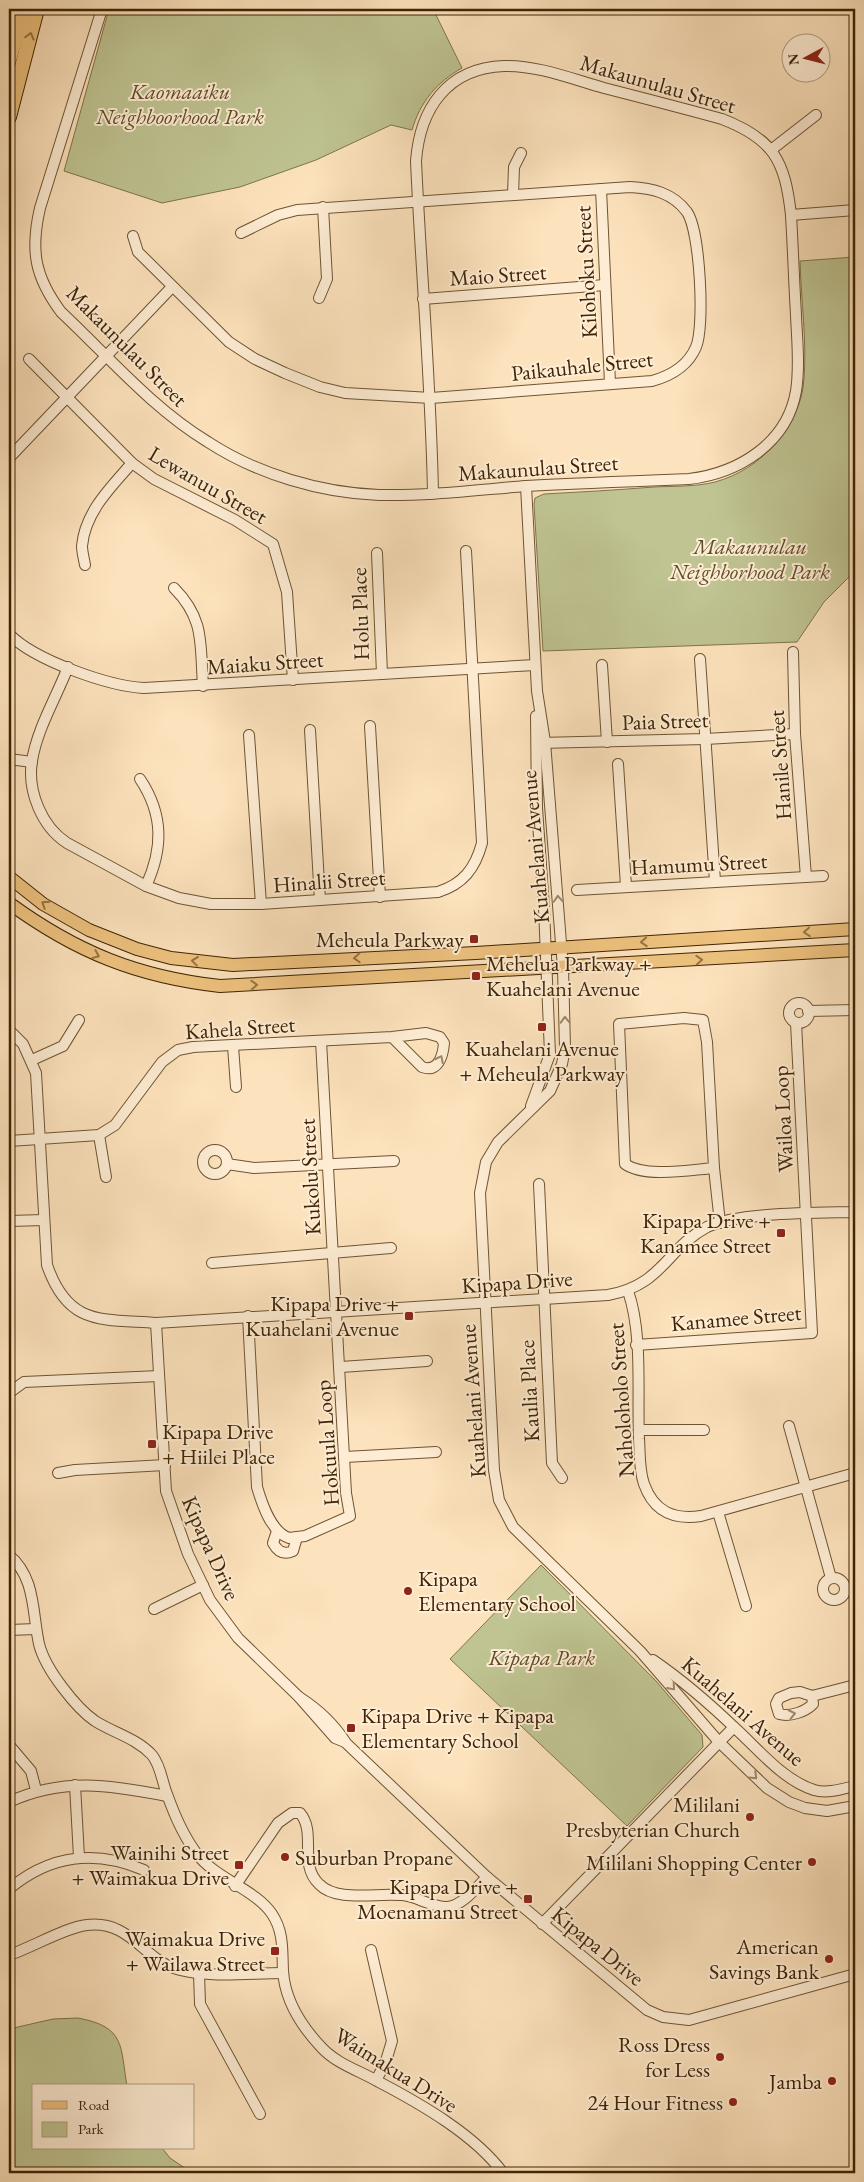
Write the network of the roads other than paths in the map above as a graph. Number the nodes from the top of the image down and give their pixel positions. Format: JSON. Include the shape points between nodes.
{"nodes":[{"id":1,"x":24,"y":9,"type":"edge"},
{"id":2,"x":37,"y":9,"type":"edge"},
{"id":3,"x":102,"y":9,"type":"edge"},
{"id":4,"x":9,"y":60,"type":"edge"},
{"id":5,"x":816,"y":115,"type":"dead end"},
{"id":6,"x":9,"y":117,"type":"edge"},
{"id":7,"x":771,"y":150,"type":"junction"},
{"id":8,"x":521,"y":153,"type":"dead end"},
{"id":9,"x":600,"y":189,"type":"junction"},
{"id":10,"x":513,"y":195,"type":"junction"},
{"id":11,"x":418,"y":201,"type":"junction"},
{"id":12,"x":322,"y":207,"type":"junction"},
{"id":13,"x":855,"y":210,"type":"edge"},
{"id":14,"x":791,"y":215,"type":"junction"},
{"id":15,"x":241,"y":233,"type":"dead end"},
{"id":16,"x":133,"y":236,"type":"dead end"},
{"id":17,"x":605,"y":285,"type":"junction"},
{"id":18,"x":172,"y":287,"type":"junction"},
{"id":19,"x":319,"y":298,"type":"dead end"},
{"id":20,"x":423,"y":299,"type":"junction"},
{"id":21,"x":107,"y":355,"type":"junction"},
{"id":22,"x":29,"y":359,"type":"dead end"},
{"id":23,"x":610,"y":384,"type":"junction"},
{"id":24,"x":68,"y":397,"type":"junction"},
{"id":25,"x":431,"y":398,"type":"junction"},
{"id":26,"x":9,"y":458,"type":"edge"},
{"id":27,"x":132,"y":463,"type":"junction"},
{"id":28,"x":526,"y":486,"type":"junction"},
{"id":29,"x":433,"y":494,"type":"junction"},
{"id":30,"x":466,"y":551,"type":"dead end"},
{"id":31,"x":376,"y":553,"type":"dead end"},
{"id":32,"x":85,"y":565,"type":"dead end"},
{"id":33,"x":174,"y":588,"type":"dead end"},
{"id":34,"x":9,"y":634,"type":"edge"},
{"id":35,"x":793,"y":652,"type":"dead end"},
{"id":36,"x":700,"y":659,"type":"dead end"},
{"id":37,"x":535,"y":665,"type":"junction"},
{"id":38,"x":602,"y":665,"type":"dead end"},
{"id":39,"x":68,"y":667,"type":"junction"},
{"id":40,"x":473,"y":669,"type":"junction"},
{"id":41,"x":382,"y":674,"type":"junction"},
{"id":42,"x":294,"y":680,"type":"junction"},
{"id":43,"x":202,"y":686,"type":"junction"},
{"id":44,"x":370,"y":726,"type":"dead end"},
{"id":45,"x":310,"y":730,"type":"dead end"},
{"id":46,"x":795,"y":734,"type":"junction"},
{"id":47,"x":249,"y":735,"type":"dead end"},
{"id":48,"x":705,"y":739,"type":"junction"},
{"id":49,"x":541,"y":742,"type":"junction"},
{"id":50,"x":607,"y":742,"type":"junction"},
{"id":51,"x":9,"y":759,"type":"edge"},
{"id":52,"x":32,"y":762,"type":"junction"},
{"id":53,"x":618,"y":764,"type":"dead end"},
{"id":54,"x":140,"y":779,"type":"dead end"},
{"id":55,"x":823,"y":876,"type":"dead end"},
{"id":56,"x":9,"y":877,"type":"edge"},
{"id":57,"x":806,"y":877,"type":"junction"},
{"id":58,"x":715,"y":881,"type":"junction"},
{"id":59,"x":146,"y":886,"type":"junction"},
{"id":60,"x":626,"y":886,"type":"junction"},
{"id":61,"x":577,"y":890,"type":"dead end"},
{"id":62,"x":380,"y":897,"type":"junction"},
{"id":63,"x":320,"y":900,"type":"junction"},
{"id":64,"x":9,"y":903,"type":"edge"},
{"id":65,"x":261,"y":904,"type":"junction"},
{"id":66,"x":855,"y":930,"type":"edge"},
{"id":67,"x":562,"y":948,"type":"junction"},
{"id":68,"x":546,"y":949,"type":"junction"},
{"id":69,"x":855,"y":950,"type":"edge"},
{"id":70,"x":546,"y":968,"type":"junction"},
{"id":71,"x":563,"y":968,"type":"junction"},
{"id":72,"x":855,"y":1010,"type":"edge"},
{"id":73,"x":808,"y":1011,"type":"junction"},
{"id":74,"x":79,"y":1020,"type":"dead end"},
{"id":75,"x":796,"y":1022,"type":"junction"},
{"id":76,"x":9,"y":1030,"type":"edge"},
{"id":77,"x":392,"y":1037,"type":"junction"},
{"id":78,"x":320,"y":1041,"type":"junction"},
{"id":79,"x":233,"y":1046,"type":"junction"},
{"id":80,"x":32,"y":1060,"type":"junction"},
{"id":81,"x":236,"y":1087,"type":"dead end"},
{"id":82,"x":530,"y":1109,"type":"junction"},
{"id":83,"x":99,"y":1135,"type":"junction"},
{"id":84,"x":9,"y":1141,"type":"edge"},
{"id":85,"x":39,"y":1141,"type":"junction"},
{"id":86,"x":394,"y":1161,"type":"dead end"},
{"id":87,"x":329,"y":1163,"type":"junction"},
{"id":88,"x":227,"y":1164,"type":"dead end"},
{"id":89,"x":714,"y":1168,"type":"junction"},
{"id":90,"x":106,"y":1177,"type":"dead end"},
{"id":91,"x":539,"y":1184,"type":"dead end"},
{"id":92,"x":855,"y":1212,"type":"edge"},
{"id":93,"x":806,"y":1214,"type":"junction"},
{"id":94,"x":44,"y":1220,"type":"junction"},
{"id":95,"x":9,"y":1221,"type":"edge"},
{"id":96,"x":720,"y":1223,"type":"junction"},
{"id":97,"x":392,"y":1248,"type":"dead end"},
{"id":98,"x":334,"y":1252,"type":"junction"},
{"id":99,"x":212,"y":1262,"type":"dead end"},
{"id":100,"x":628,"y":1291,"type":"junction"},
{"id":101,"x":543,"y":1299,"type":"junction"},
{"id":102,"x":485,"y":1303,"type":"junction"},
{"id":103,"x":336,"y":1310,"type":"junction"},
{"id":104,"x":248,"y":1316,"type":"junction"},
{"id":105,"x":156,"y":1323,"type":"junction"},
{"id":106,"x":636,"y":1345,"type":"junction"},
{"id":107,"x":427,"y":1361,"type":"dead end"},
{"id":108,"x":341,"y":1367,"type":"junction"},
{"id":109,"x":159,"y":1376,"type":"junction"},
{"id":110,"x":9,"y":1394,"type":"edge"},
{"id":111,"x":789,"y":1426,"type":"dead end"},
{"id":112,"x":639,"y":1430,"type":"junction"},
{"id":113,"x":704,"y":1430,"type":"dead end"},
{"id":114,"x":436,"y":1452,"type":"dead end"},
{"id":115,"x":345,"y":1457,"type":"junction"},
{"id":116,"x":165,"y":1465,"type":"junction"},
{"id":117,"x":58,"y":1473,"type":"dead end"},
{"id":118,"x":855,"y":1473,"type":"edge"},
{"id":119,"x":562,"y":1478,"type":"dead end"},
{"id":120,"x":805,"y":1486,"type":"junction"},
{"id":121,"x":718,"y":1512,"type":"junction"},
{"id":122,"x":276,"y":1530,"type":"junction"},
{"id":123,"x":297,"y":1537,"type":"junction"},
{"id":124,"x":9,"y":1555,"type":"edge"},
{"id":125,"x":831,"y":1578,"type":"dead end"},
{"id":126,"x":203,"y":1585,"type":"junction"},
{"id":127,"x":746,"y":1606,"type":"dead end"},
{"id":128,"x":154,"y":1609,"type":"dead end"},
{"id":129,"x":36,"y":1629,"type":"junction"},
{"id":130,"x":9,"y":1630,"type":"edge"},
{"id":131,"x":640,"y":1651,"type":"junction"},
{"id":132,"x":855,"y":1685,"type":"edge"},
{"id":133,"x":812,"y":1696,"type":"dead end"},
{"id":134,"x":734,"y":1727,"type":"junction"},
{"id":135,"x":719,"y":1742,"type":"junction"},
{"id":136,"x":9,"y":1745,"type":"edge"},
{"id":137,"x":75,"y":1784,"type":"junction"},
{"id":138,"x":855,"y":1786,"type":"edge"},
{"id":139,"x":36,"y":1790,"type":"junction"},
{"id":140,"x":167,"y":1796,"type":"junction"},
{"id":141,"x":9,"y":1802,"type":"edge"},
{"id":142,"x":855,"y":1806,"type":"edge"},
{"id":143,"x":79,"y":1857,"type":"junction"},
{"id":144,"x":144,"y":1870,"type":"dead end"},
{"id":145,"x":487,"y":1877,"type":"junction"},
{"id":146,"x":235,"y":1886,"type":"junction"},
{"id":147,"x":9,"y":1889,"type":"edge"},
{"id":148,"x":542,"y":1924,"type":"junction"},
{"id":149,"x":370,"y":1950,"type":"dead end"},
{"id":150,"x":9,"y":1956,"type":"edge"},
{"id":151,"x":199,"y":1973,"type":"junction"},
{"id":152,"x":283,"y":1973,"type":"junction"},
{"id":153,"x":855,"y":1974,"type":"edge"},
{"id":154,"x":376,"y":2080,"type":"junction"},
{"id":155,"x":260,"y":2114,"type":"dead end"},
{"id":156,"x":503,"y":2173,"type":"edge"}],
"edges":[{"from":1,"to":4,"type":"highway"},
{"from":6,"to":2,"type":"highway","one_way":true},
{"from":3,"to":21,"type":"street","name":"Makaunulau Street","via":[[40,208],[34,239],[39,275],[52,299],[61,312]]},
{"from":5,"to":7,"type":"street"},
{"from":7,"to":11,"type":"street","name":"Makaunulau Street","via":[[746,128],[722,119],[547,72],[522,67],[487,68],[451,84],[423,120],[418,140]]},
{"from":7,"to":14,"type":"street","name":"Makaunulau Street","via":[[784,175]]},
{"from":8,"to":10,"type":"street","via":[[514,167]]},
{"from":9,"to":10,"type":"street","name":"Paikauhale Street"},
{"from":9,"to":17,"type":"street","name":"Kilohoku Street"},
{"from":9,"to":23,"type":"street","name":"Paikauhale Street","via":[[630,187],[661,192],[686,210],[694,223],[698,248],[700,322],[697,345],[692,354],[683,365],[662,378]]},
{"from":10,"to":11,"type":"street","name":"Paikauhale Street"},
{"from":11,"to":12,"type":"street","name":"Paikauhale Street"},
{"from":11,"to":20,"type":"street","name":"Makaunulau Street"},
{"from":12,"to":15,"type":"street","name":"Paikauhale Street","via":[[278,215]]},
{"from":12,"to":19,"type":"street","via":[[327,279]]},
{"from":13,"to":14,"type":"street"},
{"from":14,"to":28,"type":"street","name":"Makaunulau Street","via":[[798,366],[796,392],[790,410],[771,440],[742,464],[709,476]]},
{"from":16,"to":18,"type":"street","name":"Paikauhale Street","via":[[138,252]]},
{"from":17,"to":20,"type":"street","name":"Maio Street"},
{"from":17,"to":23,"type":"street","name":"Kilohoku Street"},
{"from":18,"to":21,"type":"street"},
{"from":18,"to":25,"type":"street","name":"Paikauhale Street","via":[[229,342],[285,373],[345,393]]},
{"from":20,"to":25,"type":"street","name":"Makaunulau Street"},
{"from":21,"to":24,"type":"street"},
{"from":21,"to":29,"type":"street","name":"Makaunulau Street","via":[[141,391],[184,427],[209,444],[270,473],[347,492]]},
{"from":22,"to":24,"type":"street","name":"Lewanuu Street"},
{"from":23,"to":25,"type":"street","name":"Paikauhale Street"},
{"from":24,"to":26,"type":"street"},
{"from":24,"to":27,"type":"street","name":"Lewanuu Street"},
{"from":25,"to":29,"type":"street","name":"Makaunulau Street"},
{"from":27,"to":32,"type":"street","via":[[104,494],[91,517],[82,546]]},
{"from":27,"to":42,"type":"street","name":"Lewanuu Street","via":[[154,479],[236,520],[273,544],[287,592]]},
{"from":28,"to":29,"type":"street","name":"Makaunulau Street"},
{"from":28,"to":37,"type":"street","name":"Kuahelani Avenue"},
{"from":30,"to":40,"type":"street","name":"Hinalii Street"},
{"from":31,"to":41,"type":"street","name":"Holu Place"},
{"from":33,"to":43,"type":"street","via":[[195,616]]},
{"from":34,"to":39,"type":"street","name":"Maiaku Street","via":[[38,654]]},
{"from":35,"to":46,"type":"street","name":"Hanile Street"},
{"from":36,"to":48,"type":"street"},
{"from":37,"to":40,"type":"street","name":"Maiaku Street"},
{"from":37,"to":49,"type":"street","name":"Kuahelani Avenue"},
{"from":38,"to":50,"type":"street"},
{"from":39,"to":43,"type":"street","name":"Maiaku Street","via":[[126,687]]},
{"from":39,"to":52,"type":"street","name":"Hinalii Street","via":[[42,726]]},
{"from":40,"to":41,"type":"street","name":"Maiaku Street"},
{"from":40,"to":62,"type":"street","name":"Hinalii Street","via":[[482,827],[477,862],[469,874],[438,892]]},
{"from":41,"to":42,"type":"street","name":"Maiaku Street"},
{"from":42,"to":43,"type":"street","name":"Maiaku Street"},
{"from":44,"to":62,"type":"street"},
{"from":45,"to":63,"type":"street"},
{"from":46,"to":48,"type":"street","name":"Paia Street"},
{"from":46,"to":57,"type":"street","name":"Hanile Street"},
{"from":47,"to":65,"type":"street"},
{"from":48,"to":50,"type":"street","name":"Paia Street"},
{"from":48,"to":58,"type":"street"},
{"from":49,"to":50,"type":"street","name":"Paia Street"},
{"from":67,"to":49,"type":"street","name":"Kuahelani Avenue","one_way":true},
{"from":49,"to":68,"type":"street","name":"Kuahelani Avenue","via":[[537,808]]},
{"from":51,"to":52,"type":"street"},
{"from":52,"to":59,"type":"street","name":"Hinalii Street","via":[[36,801],[42,818],[57,837]]},
{"from":53,"to":60,"type":"street"},
{"from":54,"to":59,"type":"street","via":[[151,796],[159,838]]},
{"from":55,"to":57,"type":"street","name":"Hamumu Street"},
{"from":68,"to":56,"type":"main road","one_way":true,"via":[[271,964],[171,958],[137,949],[90,930],[43,904]]},
{"from":57,"to":58,"type":"street","name":"Hamumu Street"},
{"from":58,"to":60,"type":"street","name":"Hamumu Street"},
{"from":59,"to":65,"type":"street","name":"Hinalii Street","via":[[194,901],[226,905]]},
{"from":60,"to":61,"type":"street","name":"Hamumu Street"},
{"from":62,"to":63,"type":"street","name":"Hinalii Street"},
{"from":63,"to":65,"type":"street","name":"Hinalii Street"},
{"from":64,"to":70,"type":"main road","one_way":true,"via":[[89,953],[133,970],[190,983],[229,986]]},
{"from":66,"to":67,"type":"main road","one_way":true},
{"from":67,"to":68,"type":"main road"},
{"from":67,"to":71,"type":"street","name":"Kuahelani Avenue"},
{"from":68,"to":70,"type":"street","name":"Kuahelani Avenue"},
{"from":71,"to":69,"type":"main road","one_way":true},
{"from":70,"to":71,"type":"main road"},
{"from":70,"to":82,"type":"street","name":"Kuahelani Avenue","via":[[550,1054]]},
{"from":82,"to":71,"type":"street","name":"Kuahelani Avenue","one_way":true,"via":[[550,1091],[562,1064],[565,1027]]},
{"from":72,"to":73,"type":"street","name":"Wailoa Loop"},
{"from":73,"to":75,"type":"street","via":[[806,1019]]},
{"from":73,"to":75,"type":"street","name":"Wailoa Loop","via":[[800,1004],[791,1007],[790,1017]]},
{"from":74,"to":80,"type":"street","via":[[62,1046]]},
{"from":75,"to":93,"type":"street","name":"Wailoa Loop"},
{"from":76,"to":80,"type":"street","name":"Kipapa Drive","via":[[23,1044]]},
{"from":77,"to":77,"type":"street","name":"Kahela Street","one_way":true,"via":[[422,1067],[429,1069],[438,1064],[444,1051],[444,1043],[434,1035]]},
{"from":77,"to":78,"type":"street","name":"Kahela Street"},
{"from":78,"to":79,"type":"street","name":"Kahela Street"},
{"from":78,"to":87,"type":"street","name":"Kukolu Street"},
{"from":79,"to":81,"type":"street"},
{"from":79,"to":83,"type":"street","name":"Kahela Street","via":[[193,1047],[170,1055],[115,1125]]},
{"from":80,"to":85,"type":"street","name":"Kipapa Drive","via":[[36,1073]]},
{"from":82,"to":102,"type":"street","name":"Kuahelani Avenue","via":[[498,1142],[486,1162],[482,1178]]},
{"from":83,"to":85,"type":"street"},
{"from":83,"to":90,"type":"street"},
{"from":84,"to":85,"type":"street"},
{"from":85,"to":94,"type":"street","name":"Kipapa Drive"},
{"from":86,"to":87,"type":"street"},
{"from":87,"to":88,"type":"street","via":[[254,1168]]},
{"from":87,"to":98,"type":"street","name":"Kukolu Street"},
{"from":89,"to":89,"type":"street","via":[[703,1020],[684,1018],[619,1024],[625,1164],[641,1172]]},
{"from":89,"to":96,"type":"street"},
{"from":91,"to":101,"type":"street","name":"Kaulia Place"},
{"from":92,"to":93,"type":"street","name":"Kipapa Drive"},
{"from":93,"to":96,"type":"street","name":"Kipapa Drive"},
{"from":93,"to":106,"type":"street","name":"Kanamee Street","via":[[812,1333]]},
{"from":94,"to":95,"type":"street"},
{"from":94,"to":105,"type":"street","name":"Kipapa Drive","via":[[47,1265],[58,1291],[74,1309],[104,1320]]},
{"from":96,"to":100,"type":"street","name":"Kipapa Drive","via":[[690,1239],[654,1276]]},
{"from":97,"to":98,"type":"street"},
{"from":98,"to":99,"type":"street"},
{"from":98,"to":103,"type":"street","name":"Kukolu Street"},
{"from":100,"to":101,"type":"street","name":"Kipapa Drive"},
{"from":100,"to":106,"type":"street","name":"Naholoholo Street","via":[[633,1306]]},
{"from":101,"to":102,"type":"street","name":"Kipapa Drive"},
{"from":101,"to":119,"type":"street","name":"Kaulia Place","via":[[552,1463]]},
{"from":102,"to":103,"type":"street","name":"Kipapa Drive"},
{"from":102,"to":131,"type":"street","name":"Kuahelani Avenue","via":[[494,1470],[504,1512],[513,1527]]},
{"from":103,"to":104,"type":"street","name":"Kipapa Drive"},
{"from":103,"to":108,"type":"street","name":"Hokuula Loop"},
{"from":104,"to":105,"type":"street","name":"Kipapa Drive"},
{"from":104,"to":122,"type":"street","name":"Hokuula Loop","via":[[255,1474],[260,1499]]},
{"from":105,"to":109,"type":"street","name":"Kipapa Drive"},
{"from":106,"to":112,"type":"street","name":"Naholoholo Street"},
{"from":107,"to":108,"type":"street"},
{"from":108,"to":115,"type":"street","name":"Hokuula Loop"},
{"from":109,"to":110,"type":"street","via":[[24,1382]]},
{"from":109,"to":116,"type":"street","name":"Kipapa Drive"},
{"from":111,"to":120,"type":"street"},
{"from":112,"to":113,"type":"street"},
{"from":112,"to":121,"type":"street","name":"Naholoholo Street","via":[[641,1470],[653,1501],[678,1518]]},
{"from":114,"to":115,"type":"street"},
{"from":115,"to":123,"type":"street","name":"Hokuula Loop","via":[[350,1516]]},
{"from":116,"to":117,"type":"street"},
{"from":116,"to":126,"type":"street","name":"Kipapa Drive","via":[[169,1504]]},
{"from":118,"to":120,"type":"street","name":"Naholoholo Street"},
{"from":120,"to":121,"type":"street","name":"Naholoholo Street"},
{"from":120,"to":125,"type":"street"},
{"from":121,"to":127,"type":"street"},
{"from":122,"to":123,"type":"street","via":[[289,1538]]},
{"from":122,"to":123,"type":"street","name":"Hokuula Loop","via":[[274,1543],[282,1552],[293,1551]]},
{"from":124,"to":129,"type":"street","name":"Waimakua Drive","via":[[18,1562],[26,1576]]},
{"from":126,"to":128,"type":"street"},
{"from":126,"to":145,"type":"street","name":"Kipapa Drive","via":[[218,1613],[238,1638],[299,1697],[314,1707],[346,1743]]},
{"from":129,"to":130,"type":"street"},
{"from":129,"to":140,"type":"street","name":"Waimakua Drive","via":[[46,1662],[62,1687],[96,1722],[138,1743],[153,1757]]},
{"from":131,"to":134,"type":"street","name":"Kuahelani Avenue","via":[[672,1673]]},
{"from":131,"to":135,"type":"street","name":"Kuahelani Avenue","one_way":true},
{"from":132,"to":133,"type":"street"},
{"from":134,"to":135,"type":"street"},
{"from":134,"to":138,"type":"street","name":"Kuahelani Avenue","via":[[770,1761],[802,1785],[834,1791]]},
{"from":135,"to":142,"type":"street","name":"Kuahelani Avenue","one_way":true,"via":[[767,1788],[789,1802],[820,1811]]},
{"from":135,"to":148,"type":"street"},
{"from":136,"to":139,"type":"street","via":[[31,1771]]},
{"from":137,"to":139,"type":"street"},
{"from":137,"to":140,"type":"street"},
{"from":137,"to":143,"type":"street"},
{"from":139,"to":141,"type":"street"},
{"from":140,"to":146,"type":"street","name":"Waimakua Drive","via":[[198,1856]]},
{"from":143,"to":144,"type":"street","via":[[117,1861]]},
{"from":143,"to":147,"type":"street","via":[[52,1862]]},
{"from":145,"to":146,"type":"street","via":[[450,1907],[400,1895],[334,1893],[318,1884],[309,1870],[307,1825],[300,1813],[292,1813],[278,1823]]},
{"from":145,"to":148,"type":"street","name":"Kipapa Drive"},
{"from":146,"to":152,"type":"street","name":"Waimakua Drive","via":[[262,1903],[278,1923],[282,1937]]},
{"from":148,"to":153,"type":"street","name":"Kipapa Drive","via":[[647,2010],[663,2018],[680,2021],[710,2016]]},
{"from":149,"to":154,"type":"street","via":[[392,2042]]},
{"from":150,"to":151,"type":"street","via":[[78,1927],[96,1925],[123,1931],[166,1965]]},
{"from":151,"to":152,"type":"street"},
{"from":151,"to":155,"type":"street","via":[[200,2004]]},
{"from":152,"to":154,"type":"street","name":"Waimakua Drive","via":[[289,1999],[310,2036],[342,2064]]},
{"from":154,"to":156,"type":"street","name":"Waimakua Drive","via":[[416,2101],[457,2131],[486,2153]]}]}
